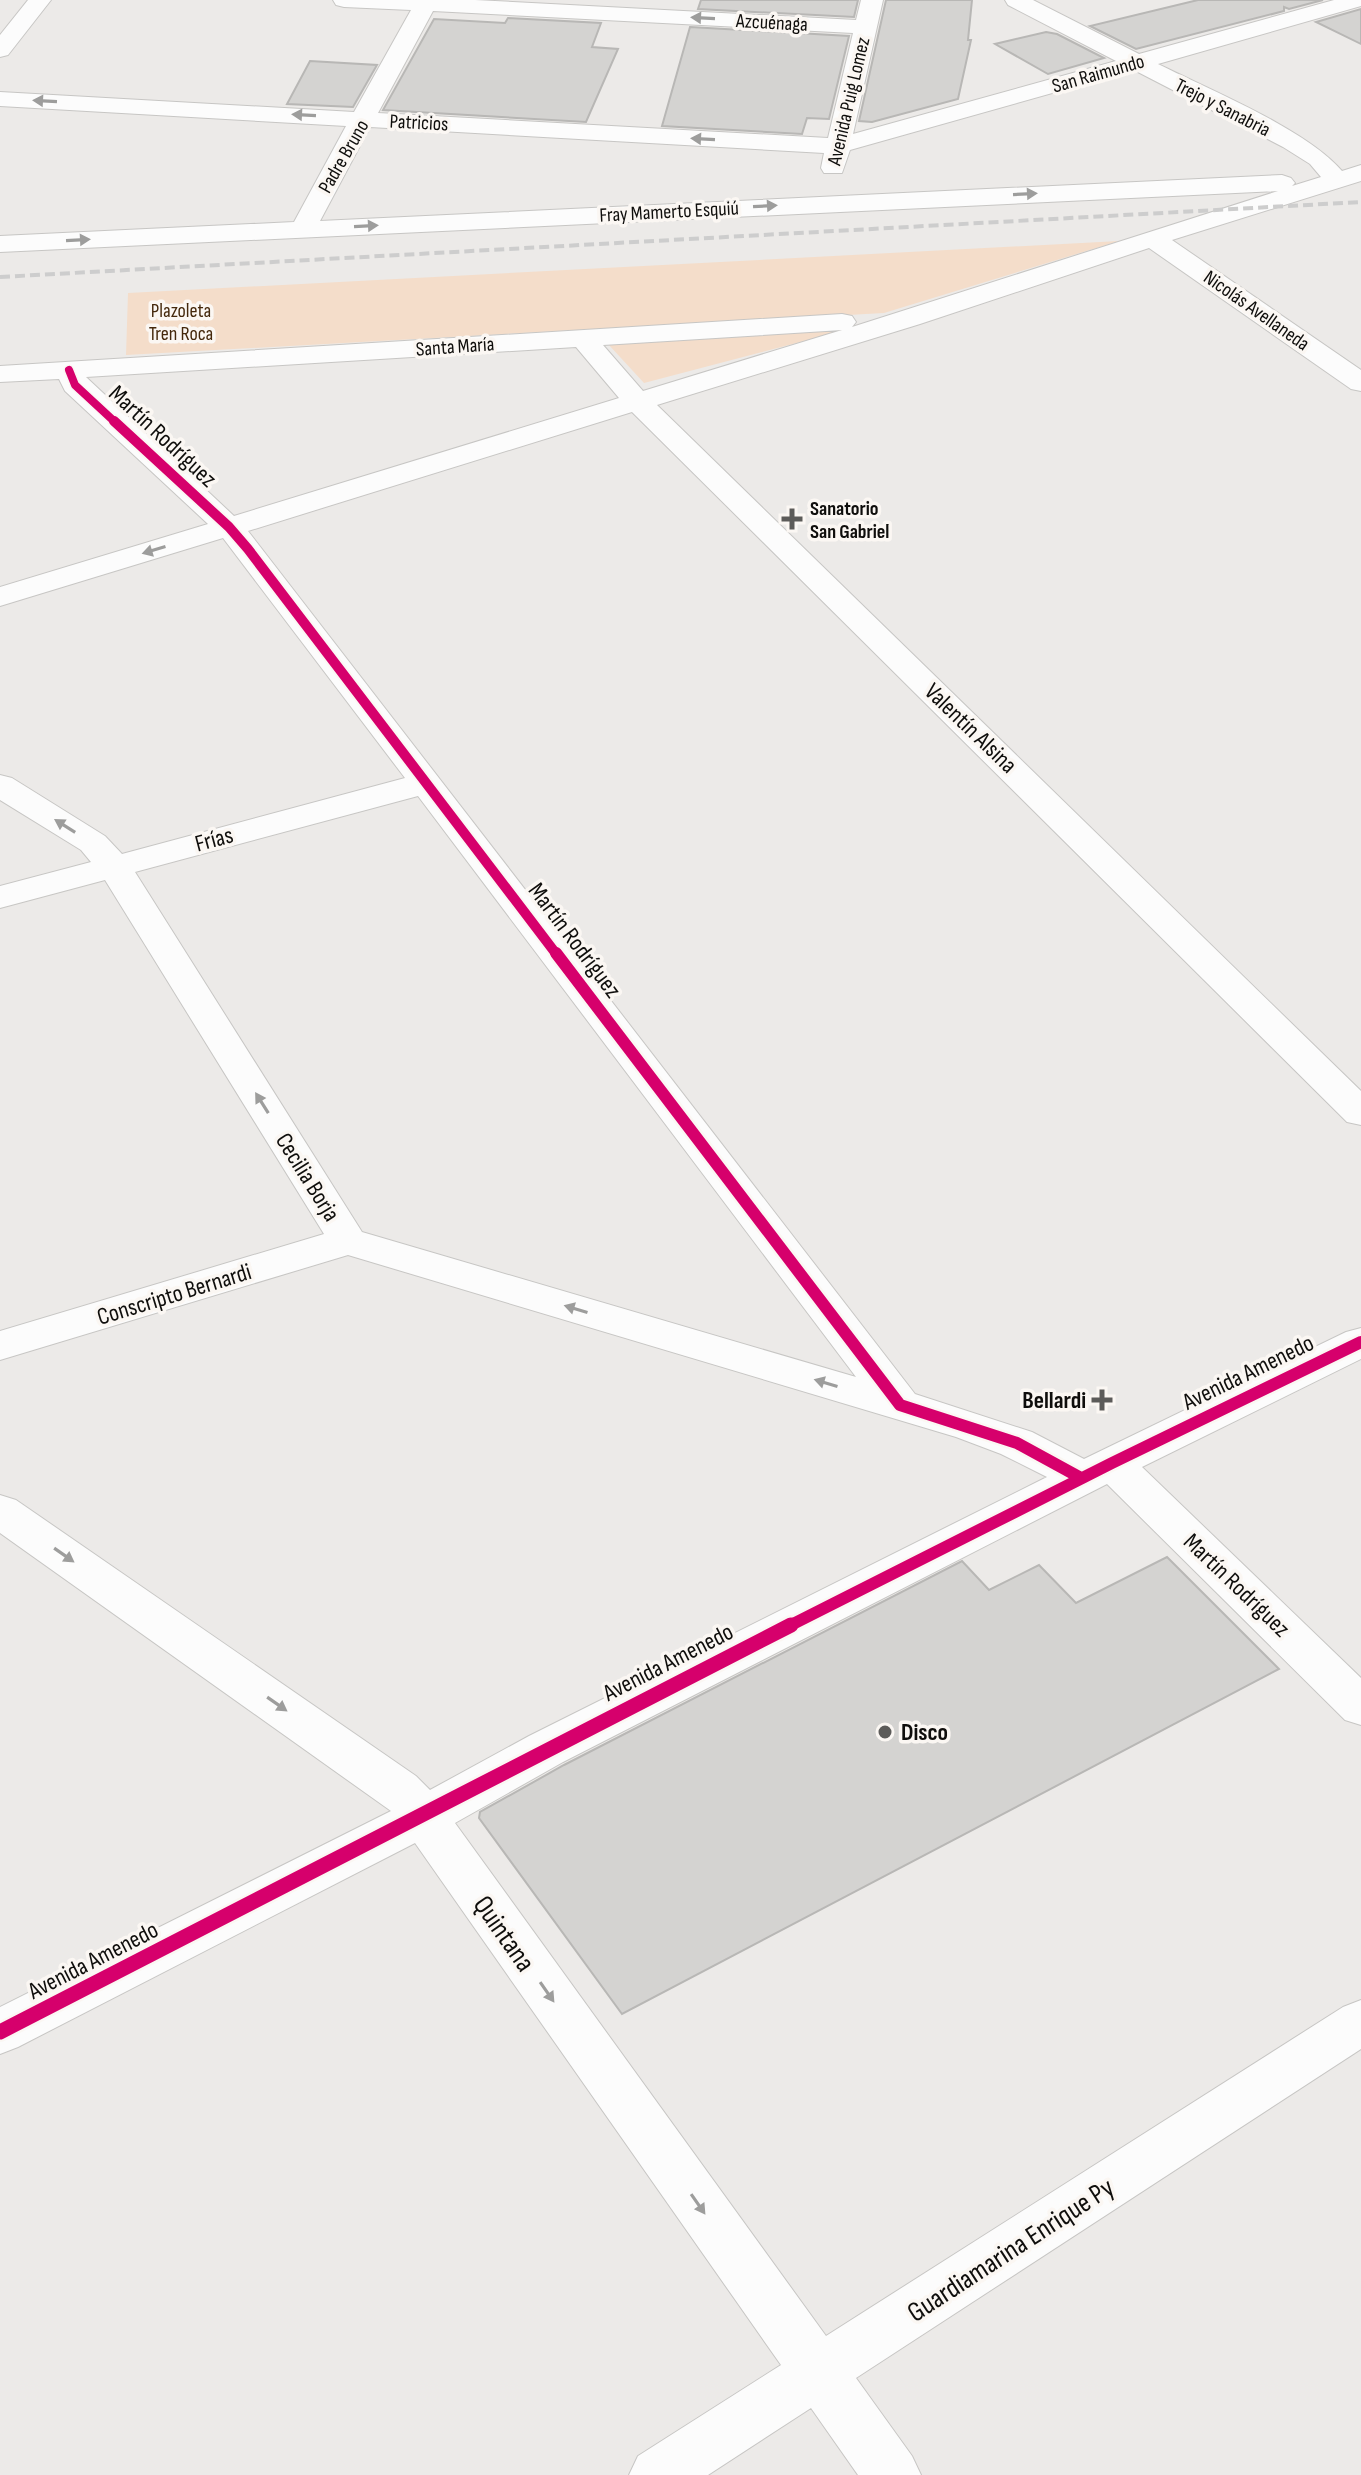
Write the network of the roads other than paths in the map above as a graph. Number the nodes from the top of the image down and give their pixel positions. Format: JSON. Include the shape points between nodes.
{"nodes":[{"id":1,"x":40,"y":0,"type":"edge"},
{"id":2,"x":344,"y":0,"type":"edge"},
{"id":3,"x":872,"y":0,"type":"edge"},
{"id":4,"x":1016,"y":0,"type":"edge"},
{"id":5,"x":1359,"y":0,"type":"edge"},
{"id":6,"x":426,"y":2,"type":"edge"},
{"id":7,"x":865,"y":27,"type":"junction"},
{"id":8,"x":0,"y":50,"type":"edge"},
{"id":9,"x":1135,"y":63,"type":"junction"},
{"id":10,"x":0,"y":99,"type":"edge"},
{"id":11,"x":364,"y":119,"type":"junction"},
{"id":12,"x":837,"y":146,"type":"junction"},
{"id":13,"x":1349,"y":177,"type":"edge"},
{"id":14,"x":825,"y":203,"type":"junction"},
{"id":15,"x":305,"y":229,"type":"junction"},
{"id":16,"x":1152,"y":238,"type":"junction"},
{"id":17,"x":0,"y":244,"type":"edge"},
{"id":18,"x":910,"y":318,"type":"junction"},
{"id":19,"x":585,"y":338,"type":"junction"},
{"id":20,"x":69,"y":370,"type":"junction"},
{"id":21,"x":0,"y":374,"type":"edge"},
{"id":22,"x":1361,"y":383,"type":"edge"},
{"id":23,"x":636,"y":400,"type":"junction"},
{"id":24,"x":229,"y":527,"type":"junction"},
{"id":25,"x":0,"y":597,"type":"edge"},
{"id":26,"x":427,"y":783,"type":"junction"},
{"id":27,"x":0,"y":785,"type":"edge"},
{"id":28,"x":114,"y":866,"type":"junction"},
{"id":29,"x":0,"y":897,"type":"edge"},
{"id":30,"x":1361,"y":1113,"type":"edge"},
{"id":31,"x":348,"y":1241,"type":"junction"},
{"id":32,"x":1361,"y":1342,"type":"edge"},
{"id":33,"x":0,"y":1346,"type":"edge"},
{"id":34,"x":900,"y":1405,"type":"junction"},
{"id":35,"x":1096,"y":1470,"type":"junction"},
{"id":36,"x":0,"y":1511,"type":"edge"},
{"id":37,"x":1361,"y":1707,"type":"edge"},
{"id":38,"x":423,"y":1817,"type":"junction"},
{"id":39,"x":1361,"y":2022,"type":"edge"},
{"id":40,"x":0,"y":2032,"type":"edge"},
{"id":41,"x":818,"y":2373,"type":"junction"},
{"id":42,"x":658,"y":2475,"type":"edge"},
{"id":43,"x":892,"y":2475,"type":"edge"}],
"edges":[{"from":1,"to":8,"type":"street"},
{"from":2,"to":6,"type":"street","name":"Azcuénaga"},
{"from":3,"to":7,"type":"street","name":"Avenida Puig Lomez"},
{"from":4,"to":9,"type":"street","name":"Trejo y Sanabria"},
{"from":5,"to":9,"type":"street","name":"San Raimundo"},
{"from":7,"to":6,"type":"street","name":"Azcuénaga","one_way":true},
{"from":6,"to":11,"type":"street","name":"Padre Bruno"},
{"from":7,"to":12,"type":"street","name":"Avenida Puig Lomez"},
{"from":9,"to":12,"type":"street","name":"San Raimundo"},
{"from":9,"to":13,"type":"street","name":"Trejo y Sanabria","via":[[1292,142]]},
{"from":11,"to":10,"type":"street","name":"Patricios","one_way":true},
{"from":12,"to":11,"type":"street","name":"Patricios","one_way":true},
{"from":11,"to":15,"type":"street","name":"Padre Bruno"},
{"from":12,"to":14,"type":"street","name":"Avenida Puig Lomez"},
{"from":14,"to":13,"type":"street","name":"Fray Mamerto Esquiú","one_way":true},
{"from":13,"to":16,"type":"street"},
{"from":15,"to":14,"type":"street","name":"Fray Mamerto Esquiú","one_way":true},
{"from":17,"to":15,"type":"street","name":"Fray Mamerto Esquiú","one_way":true},
{"from":16,"to":18,"type":"street"},
{"from":16,"to":22,"type":"street","name":"Nicolás Avellaneda"},
{"from":18,"to":19,"type":"street","name":"Santa María"},
{"from":18,"to":23,"type":"street"},
{"from":19,"to":20,"type":"street","name":"Santa María"},
{"from":19,"to":23,"type":"street","name":"Valentín Alsina"},
{"from":20,"to":21,"type":"street","name":"Santa María"},
{"from":20,"to":24,"type":"street","name":"Martín Rodríguez","via":[[75,385]]},
{"from":23,"to":24,"type":"street"},
{"from":23,"to":30,"type":"street","name":"Valentín Alsina"},
{"from":24,"to":25,"type":"street","one_way":true},
{"from":24,"to":26,"type":"street","name":"Martín Rodríguez"},
{"from":26,"to":28,"type":"street","name":"Frías"},
{"from":26,"to":34,"type":"street","name":"Martín Rodríguez"},
{"from":28,"to":27,"type":"street","name":"Cecilia Borja","one_way":true,"via":[[93,843]]},
{"from":28,"to":29,"type":"street","name":"Frías"},
{"from":31,"to":28,"type":"street","name":"Cecilia Borja","one_way":true},
{"from":31,"to":33,"type":"street","name":"Conscripto Bernardi"},
{"from":34,"to":31,"type":"street","name":"Cecilia Borja","one_way":true},
{"from":32,"to":35,"type":"street","name":"Avenida Amenedo"},
{"from":34,"to":35,"type":"street","name":"Martín Rodríguez"},
{"from":35,"to":37,"type":"street","name":"Martín Rodríguez"},
{"from":35,"to":38,"type":"street","name":"Avenida Amenedo","via":[[546,1749]]},
{"from":36,"to":38,"type":"street","name":"Quintana","one_way":true,"via":[[399,1789]]},
{"from":38,"to":40,"type":"street","name":"Avenida Amenedo"},
{"from":38,"to":41,"type":"street","name":"Quintana","one_way":true},
{"from":39,"to":41,"type":"street","name":"Guardiamarina Enrique Py"},
{"from":41,"to":42,"type":"street","name":"Guardiamarina Enrique Py"},
{"from":41,"to":43,"type":"street","name":"Quintana"}]}
